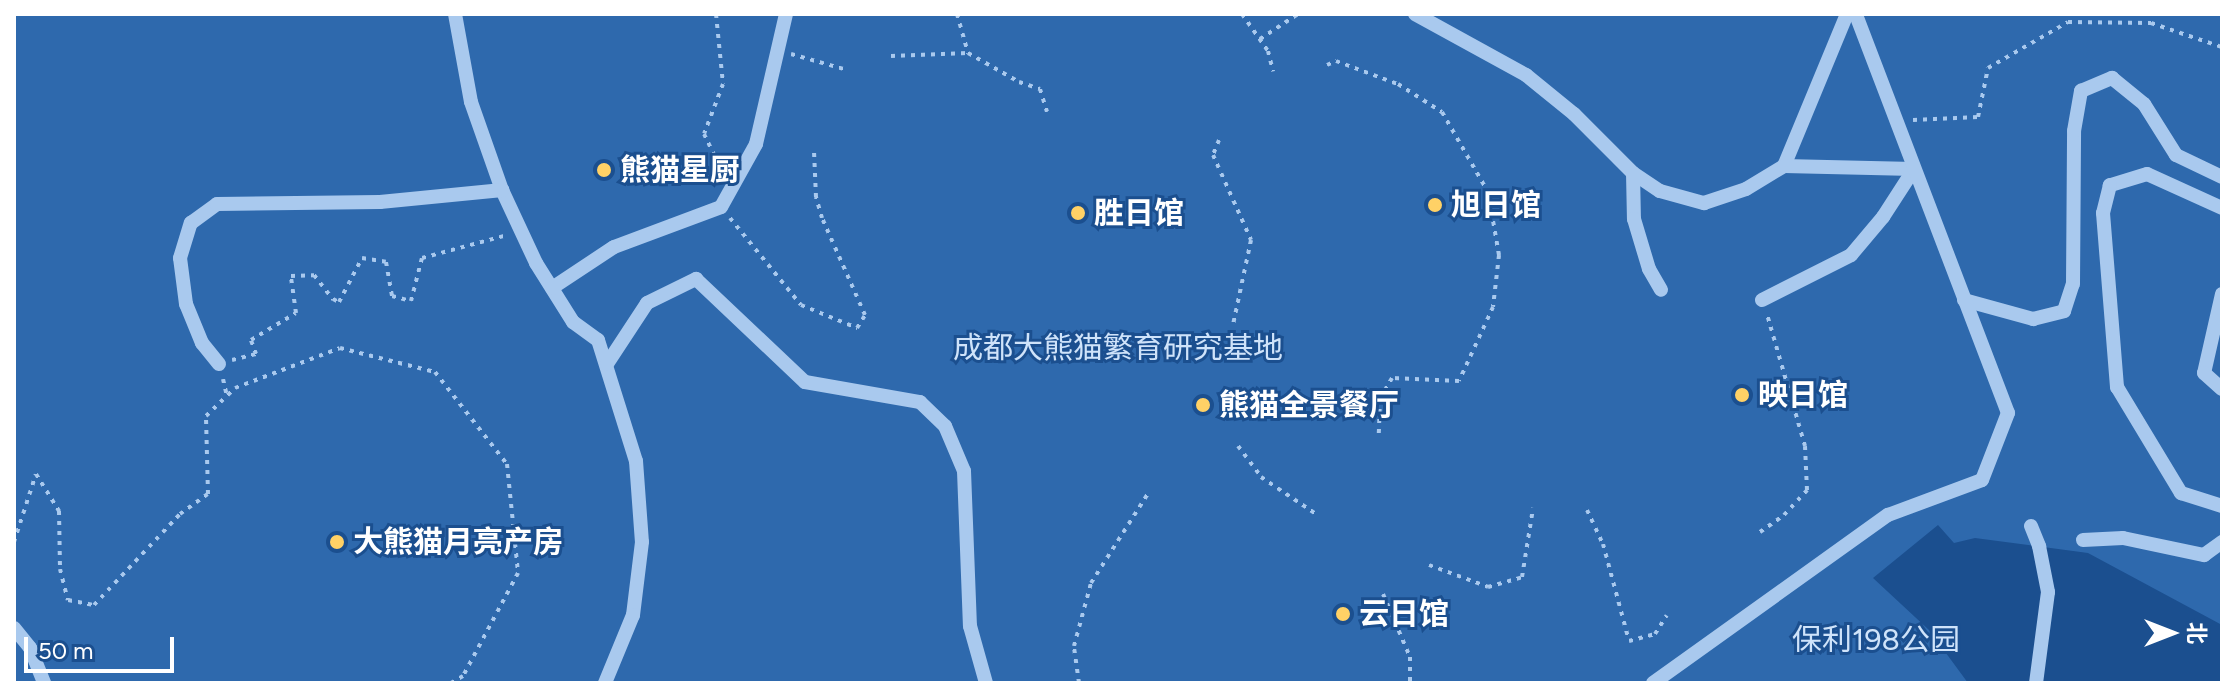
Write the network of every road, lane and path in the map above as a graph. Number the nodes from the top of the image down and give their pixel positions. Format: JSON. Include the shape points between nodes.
{"nodes":[{"id":1,"x":455,"y":14,"type":"edge"},
{"id":2,"x":716,"y":14,"type":"edge"},
{"id":3,"x":786,"y":14,"type":"edge"},
{"id":4,"x":957,"y":14,"type":"edge"},
{"id":5,"x":1242,"y":14,"type":"edge"},
{"id":6,"x":1298,"y":14,"type":"edge"},
{"id":7,"x":1415,"y":14,"type":"edge"},
{"id":8,"x":1847,"y":14,"type":"edge"},
{"id":9,"x":1856,"y":14,"type":"edge"},
{"id":10,"x":1260,"y":39,"type":"junction"},
{"id":11,"x":2222,"y":47,"type":"edge"},
{"id":12,"x":777,"y":50,"type":"junction"},
{"id":13,"x":968,"y":53,"type":"junction"},
{"id":14,"x":891,"y":56,"type":"dead end"},
{"id":15,"x":1327,"y":65,"type":"dead end"},
{"id":16,"x":847,"y":70,"type":"dead end"},
{"id":17,"x":1273,"y":71,"type":"dead end"},
{"id":18,"x":1047,"y":112,"type":"dead end"},
{"id":19,"x":1896,"y":121,"type":"junction"},
{"id":20,"x":1219,"y":140,"type":"dead end"},
{"id":21,"x":814,"y":152,"type":"dead end"},
{"id":22,"x":1784,"y":166,"type":"junction"},
{"id":23,"x":1914,"y":169,"type":"junction"},
{"id":24,"x":1633,"y":173,"type":"junction"},
{"id":25,"x":2222,"y":177,"type":"edge"},
{"id":26,"x":731,"y":189,"type":"junction"},
{"id":27,"x":502,"y":190,"type":"junction"},
{"id":28,"x":721,"y":207,"type":"junction"},
{"id":29,"x":2222,"y":208,"type":"edge"},
{"id":30,"x":521,"y":231,"type":"junction"},
{"id":31,"x":552,"y":288,"type":"junction"},
{"id":32,"x":1661,"y":290,"type":"dead end"},
{"id":33,"x":2222,"y":294,"type":"edge"},
{"id":34,"x":1762,"y":300,"type":"joint"},
{"id":35,"x":1964,"y":300,"type":"junction"},
{"id":36,"x":1233,"y":325,"type":"dead end"},
{"id":37,"x":219,"y":364,"type":"joint"},
{"id":38,"x":607,"y":364,"type":"junction"},
{"id":39,"x":2222,"y":389,"type":"edge"},
{"id":40,"x":1379,"y":435,"type":"dead end"},
{"id":41,"x":1238,"y":446,"type":"dead end"},
{"id":42,"x":1149,"y":492,"type":"dead end"},
{"id":43,"x":2222,"y":506,"type":"edge"},
{"id":44,"x":1533,"y":508,"type":"dead end"},
{"id":45,"x":1587,"y":510,"type":"dead end"},
{"id":46,"x":1316,"y":514,"type":"dead end"},
{"id":47,"x":2031,"y":526,"type":"dead end"},
{"id":48,"x":1760,"y":532,"type":"dead end"},
{"id":49,"x":2083,"y":540,"type":"dead end"},
{"id":50,"x":14,"y":542,"type":"edge"},
{"id":51,"x":2222,"y":542,"type":"edge"},
{"id":52,"x":1429,"y":565,"type":"dead end"},
{"id":53,"x":1383,"y":594,"type":"dead end"},
{"id":54,"x":1667,"y":615,"type":"dead end"},
{"id":55,"x":14,"y":628,"type":"edge"},
{"id":56,"x":44,"y":683,"type":"edge"},
{"id":57,"x":451,"y":683,"type":"edge"},
{"id":58,"x":605,"y":683,"type":"edge"},
{"id":59,"x":986,"y":683,"type":"edge"},
{"id":60,"x":1079,"y":683,"type":"edge"},
{"id":61,"x":1410,"y":683,"type":"edge"},
{"id":62,"x":1653,"y":683,"type":"edge"},
{"id":63,"x":2036,"y":683,"type":"edge"}],
"edges":[{"from":1,"to":27,"type":"street","via":[[471,102]]},
{"from":2,"to":26,"type":"path","via":[[723,84],[704,134]]},
{"from":3,"to":12,"type":"street"},
{"from":4,"to":13,"type":"path"},
{"from":5,"to":10,"type":"path"},
{"from":6,"to":10,"type":"path"},
{"from":7,"to":24,"type":"street","via":[[1526,75]]},
{"from":8,"to":22,"type":"street"},
{"from":9,"to":19,"type":"street"},
{"from":10,"to":17,"type":"path"},
{"from":11,"to":19,"type":"path","via":[[2151,23],[2068,22],[1988,68],[1978,117]]},
{"from":12,"to":16,"type":"path"},
{"from":12,"to":26,"type":"street","via":[[756,144]]},
{"from":13,"to":14,"type":"path"},
{"from":13,"to":18,"type":"path","via":[[1040,89]]},
{"from":15,"to":40,"type":"path","via":[[1336,61],[1398,84],[1442,112],[1488,192],[1499,255],[1493,307],[1459,381],[1392,378],[1380,399]]},
{"from":19,"to":23,"type":"street"},
{"from":20,"to":36,"type":"path","via":[[1213,155],[1251,240]]},
{"from":21,"to":28,"type":"path","via":[[819,207],[865,315],[857,328],[801,305]]},
{"from":22,"to":23,"type":"street"},
{"from":22,"to":24,"type":"street","via":[[1746,189],[1704,203],[1675,198]]},
{"from":23,"to":34,"type":"street","via":[[1851,255]]},
{"from":23,"to":35,"type":"street"},
{"from":24,"to":32,"type":"street","via":[[1634,219]]},
{"from":25,"to":35,"type":"street","via":[[2176,155],[2144,104],[2112,78],[2081,91],[2074,131],[2073,284],[2064,311],[2033,319]]},
{"from":26,"to":28,"type":"street"},
{"from":27,"to":30,"type":"street"},
{"from":27,"to":37,"type":"street","via":[[380,202],[217,204],[191,223],[180,258],[186,304],[202,343]]},
{"from":28,"to":31,"type":"street","via":[[614,247]]},
{"from":29,"to":43,"type":"street","via":[[2147,174],[2110,185],[2103,213],[2117,387],[2181,493]]},
{"from":30,"to":31,"type":"street"},
{"from":30,"to":37,"type":"path","via":[[422,258],[411,301],[392,296],[386,262],[362,258],[339,302],[314,275],[291,276],[296,313],[251,340],[256,354]]},
{"from":31,"to":38,"type":"street","via":[[573,322],[598,340]]},
{"from":33,"to":39,"type":"street","via":[[2204,373]]},
{"from":34,"to":48,"type":"path","via":[[1805,446],[1807,490]]},
{"from":35,"to":62,"type":"street","via":[[2008,413],[1982,480],[1888,515]]},
{"from":38,"to":58,"type":"street","via":[[636,461],[642,542],[633,615]]},
{"from":38,"to":59,"type":"street","via":[[647,303],[696,279],[805,382],[920,402],[945,426],[964,471],[970,626]]},
{"from":41,"to":46,"type":"path","via":[[1261,477]]},
{"from":42,"to":60,"type":"path","via":[[1091,583],[1074,646]]},
{"from":44,"to":52,"type":"path","via":[[1522,577],[1488,587]]},
{"from":45,"to":54,"type":"path","via":[[1603,544],[1629,641],[1655,634]]},
{"from":47,"to":63,"type":"street","via":[[2048,592]]},
{"from":49,"to":51,"type":"street","via":[[2123,538],[2204,555]]},
{"from":50,"to":57,"type":"path","via":[[36,474],[59,511],[60,569],[68,600],[94,605],[180,514],[208,494],[206,416],[235,388],[340,348],[435,372],[507,464],[518,573],[463,676]]},
{"from":53,"to":61,"type":"path","via":[[1410,657]]},
{"from":55,"to":56,"type":"street","via":[[30,648]]}]}
